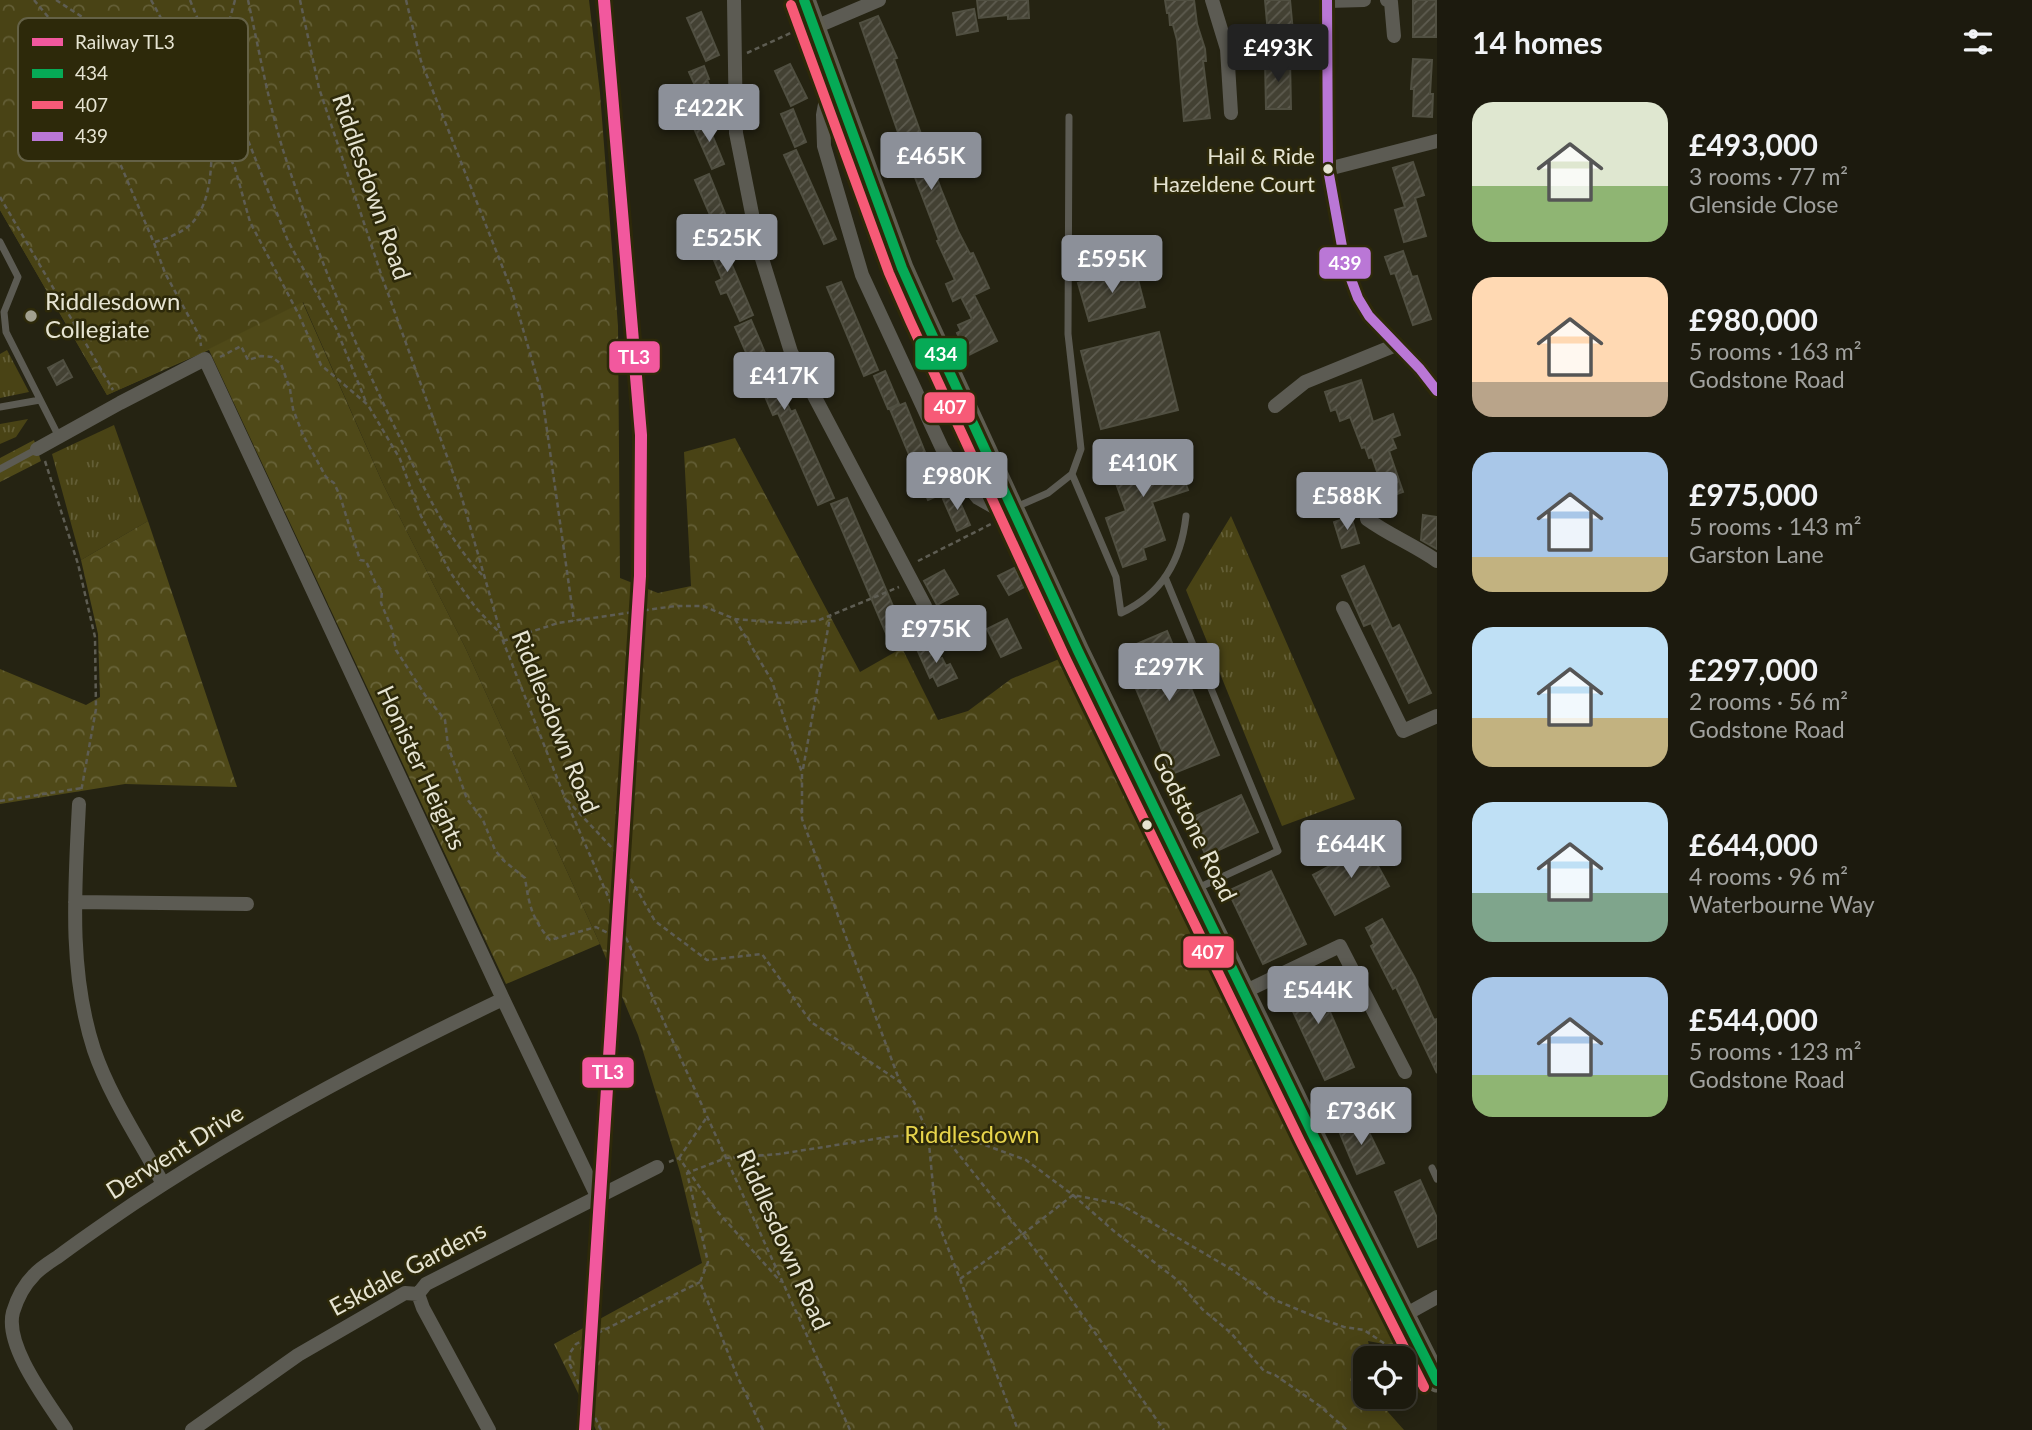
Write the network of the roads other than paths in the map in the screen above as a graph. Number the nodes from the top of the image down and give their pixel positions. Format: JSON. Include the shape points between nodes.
{"nodes":[{"id":1,"x":734,"y":0,"type":"edge"},
{"id":2,"x":804,"y":0,"type":"edge"},
{"id":3,"x":879,"y":0,"type":"edge"},
{"id":4,"x":1212,"y":0,"type":"edge"},
{"id":5,"x":1364,"y":0,"type":"edge"},
{"id":6,"x":1328,"y":1,"type":"edge"},
{"id":7,"x":1390,"y":1,"type":"edge"},
{"id":8,"x":812,"y":23,"type":"junction"},
{"id":9,"x":1394,"y":36,"type":"dead end"},
{"id":10,"x":1328,"y":43,"type":"junction"},
{"id":11,"x":1227,"y":50,"type":"junction"},
{"id":12,"x":830,"y":74,"type":"junction"},
{"id":13,"x":1231,"y":113,"type":"dead end"},
{"id":14,"x":1069,"y":117,"type":"dead end"},
{"id":15,"x":1437,"y":141,"type":"edge"},
{"id":16,"x":1328,"y":169,"type":"junction"},
{"id":17,"x":0,"y":242,"type":"edge"},
{"id":18,"x":1396,"y":345,"type":"junction"},
{"id":19,"x":1437,"y":391,"type":"edge"},
{"id":20,"x":40,"y":400,"type":"junction"},
{"id":21,"x":1275,"y":406,"type":"dead end"},
{"id":22,"x":0,"y":407,"type":"edge"},
{"id":23,"x":58,"y":437,"type":"junction"},
{"id":24,"x":39,"y":449,"type":"joint"},
{"id":25,"x":0,"y":470,"type":"edge"},
{"id":26,"x":1072,"y":474,"type":"junction"},
{"id":27,"x":1015,"y":514,"type":"junction"},
{"id":28,"x":1186,"y":516,"type":"dead end"},
{"id":29,"x":1367,"y":519,"type":"dead end"},
{"id":30,"x":1437,"y":561,"type":"edge"},
{"id":31,"x":1165,"y":578,"type":"junction"},
{"id":32,"x":925,"y":606,"type":"dead end"},
{"id":33,"x":1343,"y":608,"type":"dead end"},
{"id":34,"x":1437,"y":716,"type":"edge"},
{"id":35,"x":79,"y":804,"type":"road end"},
{"id":36,"x":1195,"y":889,"type":"junction"},
{"id":37,"x":75,"y":902,"type":"junction"},
{"id":38,"x":247,"y":904,"type":"dead end"},
{"id":39,"x":1244,"y":992,"type":"junction"},
{"id":40,"x":503,"y":999,"type":"junction"},
{"id":41,"x":1405,"y":1072,"type":"dead end"},
{"id":42,"x":1405,"y":1095,"type":"dead end"},
{"id":43,"x":1313,"y":1135,"type":"junction"},
{"id":44,"x":657,"y":1167,"type":"road end"},
{"id":45,"x":1432,"y":1168,"type":"dead end"},
{"id":46,"x":1437,"y":1179,"type":"edge"},
{"id":47,"x":163,"y":1184,"type":"junction"},
{"id":48,"x":597,"y":1196,"type":"junction"},
{"id":49,"x":418,"y":1294,"type":"junction"},
{"id":50,"x":1437,"y":1297,"type":"edge"},
{"id":51,"x":1403,"y":1316,"type":"junction"},
{"id":52,"x":1432,"y":1373,"type":"edge"},
{"id":53,"x":66,"y":1430,"type":"edge"},
{"id":54,"x":192,"y":1430,"type":"edge"},
{"id":55,"x":489,"y":1430,"type":"edge"}],
"edges":[{"from":1,"to":32,"type":"street","via":[[736,132],[759,249],[791,352]]},
{"from":2,"to":8,"type":"highway","name":"Godstone Road"},
{"from":3,"to":8,"type":"street","via":[[820,25]]},
{"from":4,"to":11,"type":"street"},
{"from":5,"to":6,"type":"street"},
{"from":6,"to":10,"type":"street"},
{"from":7,"to":9,"type":"street"},
{"from":8,"to":12,"type":"highway","name":"Godstone Road"},
{"from":10,"to":11,"type":"street"},
{"from":10,"to":16,"type":"street"},
{"from":11,"to":13,"type":"street"},
{"from":12,"to":27,"type":"highway","name":"Godstone Road","via":[[902,268]]},
{"from":12,"to":27,"type":"street","name":"Godstone Road","via":[[823,115],[824,146],[862,275],[960,476],[978,498]]},
{"from":14,"to":26,"type":"lane","via":[[1068,334],[1081,449]]},
{"from":15,"to":16,"type":"street"},
{"from":16,"to":18,"type":"street","via":[[1345,263],[1357,298]]},
{"from":17,"to":20,"type":"lane","via":[[18,277],[4,312],[6,332]]},
{"from":18,"to":19,"type":"street"},
{"from":18,"to":21,"type":"street","via":[[1305,382]]},
{"from":20,"to":22,"type":"lane"},
{"from":20,"to":23,"type":"lane"},
{"from":23,"to":24,"type":"street"},
{"from":23,"to":40,"type":"street","name":"Honister Heights","via":[[207,361]]},
{"from":24,"to":25,"type":"lane"},
{"from":26,"to":27,"type":"lane"},
{"from":26,"to":31,"type":"lane","via":[[1116,577],[1121,613],[1139,604]]},
{"from":27,"to":36,"type":"highway","name":"Godstone Road"},
{"from":28,"to":31,"type":"lane","via":[[1184,538]]},
{"from":29,"to":30,"type":"street"},
{"from":31,"to":36,"type":"lane","via":[[1278,850]]},
{"from":33,"to":34,"type":"street","via":[[1403,731]]},
{"from":35,"to":37,"type":"street"},
{"from":36,"to":39,"type":"highway","name":"Godstone Road"},
{"from":37,"to":38,"type":"street"},
{"from":37,"to":47,"type":"street","via":[[82,999],[94,1050]]},
{"from":39,"to":41,"type":"street","via":[[1340,946]]},
{"from":39,"to":43,"type":"highway","name":"Godstone Road"},
{"from":40,"to":47,"type":"street","name":"Derwent Drive","via":[[379,1059]]},
{"from":40,"to":48,"type":"street","name":"Honister Heights"},
{"from":42,"to":43,"type":"lane"},
{"from":43,"to":51,"type":"highway","name":"Godstone Road"},
{"from":44,"to":48,"type":"street","name":"Eskdale Gardens"},
{"from":45,"to":46,"type":"lane"},
{"from":47,"to":53,"type":"street","name":"Derwent Drive","via":[[35,1273],[12,1315],[23,1364]]},
{"from":48,"to":49,"type":"street","name":"Eskdale Gardens","via":[[426,1284]]},
{"from":49,"to":54,"type":"street","name":"Eskdale Gardens","via":[[405,1293],[298,1354]]},
{"from":49,"to":55,"type":"street"},
{"from":50,"to":51,"type":"street"},
{"from":51,"to":52,"type":"highway","name":"Godstone Road"}]}
